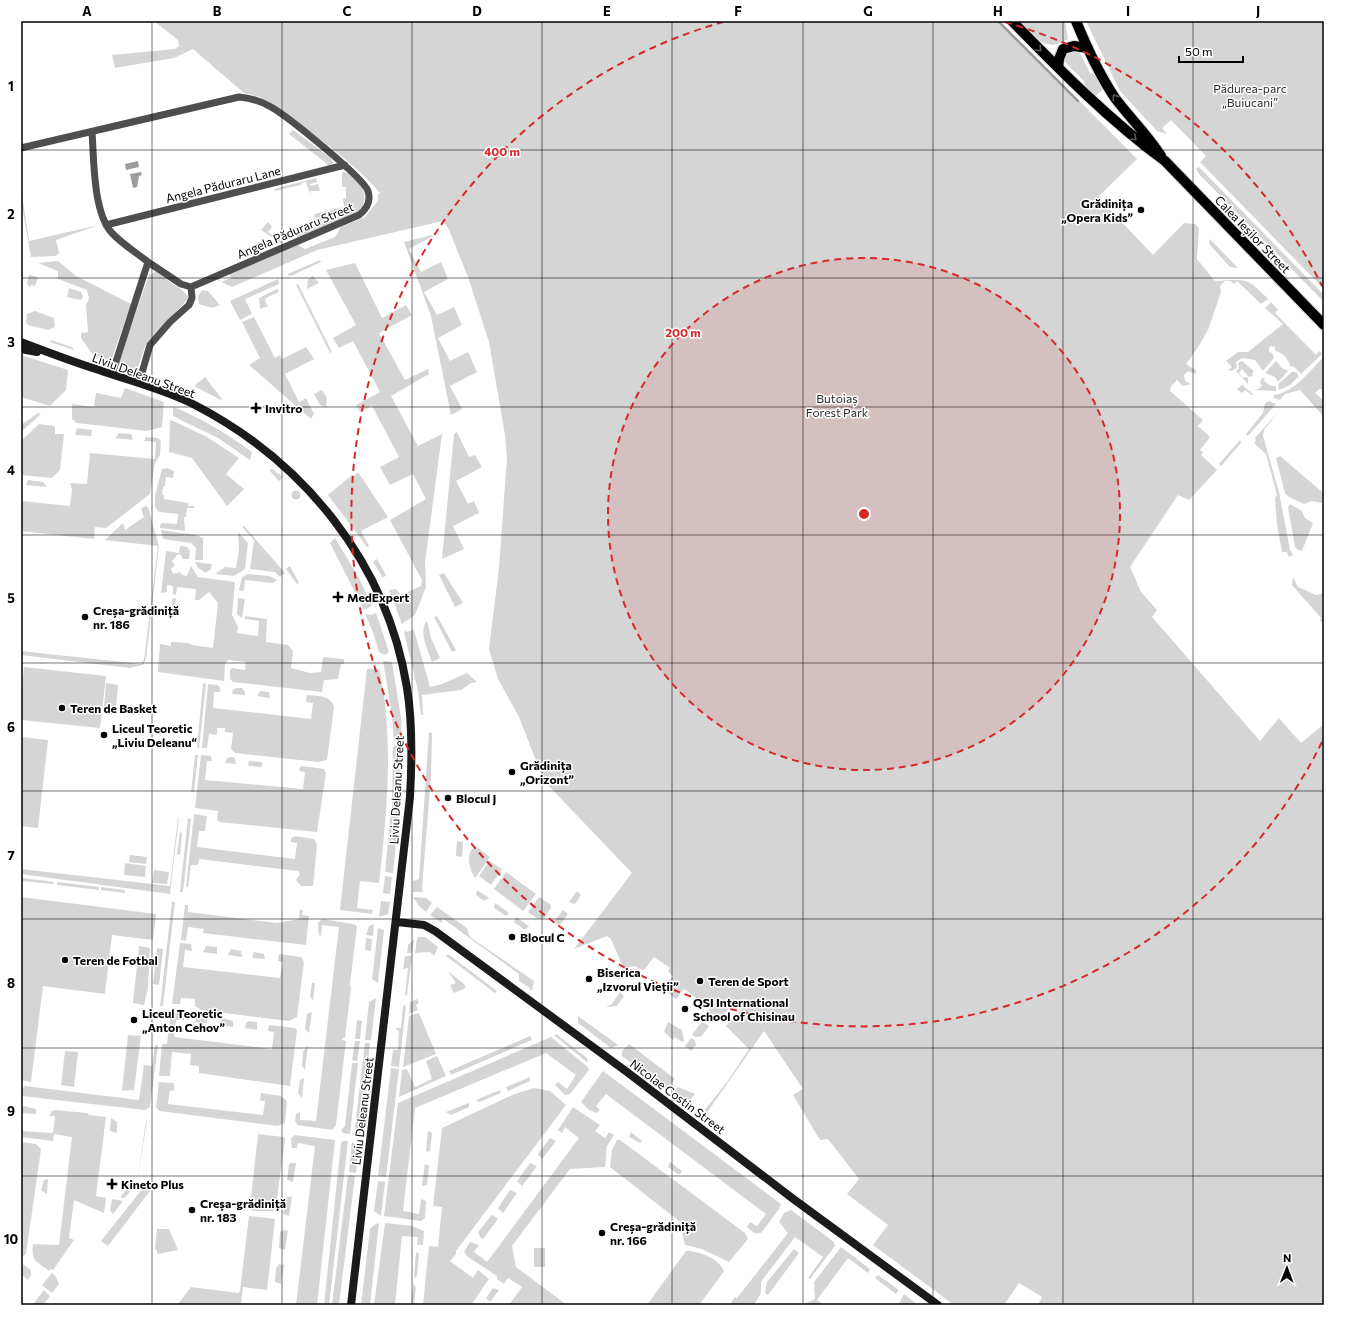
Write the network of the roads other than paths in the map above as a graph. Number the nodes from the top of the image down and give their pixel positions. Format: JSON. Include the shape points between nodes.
{"nodes":[{"id":1,"x":1012,"y":21,"type":"edge"},
{"id":2,"x":1076,"y":21,"type":"edge"},
{"id":3,"x":1088,"y":48,"type":"junction"},
{"id":4,"x":1058,"y":67,"type":"junction"},
{"id":5,"x":92,"y":132,"type":"junction"},
{"id":6,"x":21,"y":148,"type":"edge"},
{"id":7,"x":1165,"y":161,"type":"junction"},
{"id":8,"x":345,"y":165,"type":"junction"},
{"id":9,"x":106,"y":225,"type":"junction"},
{"id":10,"x":148,"y":262,"type":"junction"},
{"id":11,"x":191,"y":287,"type":"junction"},
{"id":12,"x":1324,"y":325,"type":"edge"},
{"id":13,"x":21,"y":342,"type":"edge"},
{"id":14,"x":21,"y":349,"type":"edge"},
{"id":15,"x":60,"y":357,"type":"junction"},
{"id":16,"x":112,"y":374,"type":"junction"},
{"id":17,"x":139,"y":383,"type":"junction"},
{"id":18,"x":397,"y":922,"type":"junction"},
{"id":19,"x":352,"y":1305,"type":"edge"},
{"id":20,"x":938,"y":1305,"type":"edge"}],
"edges":[{"from":1,"to":4,"type":"main road","name":"Calea Ieșilor Street","one_way":true},
{"from":2,"to":3,"type":"main road","name":"Calea Ieșilor Street"},
{"from":3,"to":4,"type":"main road","via":[[1068,46],[1060,54]]},
{"from":7,"to":3,"type":"main road","name":"Calea Ieșilor Street","one_way":true,"via":[[1149,136],[1103,79]]},
{"from":4,"to":7,"type":"main road","name":"Calea Ieșilor Street","one_way":true,"via":[[1138,141]]},
{"from":5,"to":6,"type":"street","name":"Angela Păduraru Street"},
{"from":5,"to":8,"type":"street","name":"Angela Păduraru Street","via":[[239,97],[248,98],[272,107]]},
{"from":5,"to":9,"type":"street","via":[[100,210]]},
{"from":7,"to":12,"type":"main road","name":"Calea Ieșilor Street"},
{"from":8,"to":9,"type":"street","name":"Angela Păduraru Lane"},
{"from":8,"to":11,"type":"street","name":"Angela Păduraru Street","via":[[368,192],[367,207],[359,215]]},
{"from":9,"to":10,"type":"street","via":[[112,233]]},
{"from":10,"to":11,"type":"street","via":[[181,284]]},
{"from":10,"to":16,"type":"street"},
{"from":11,"to":17,"type":"street","via":[[192,298],[189,305],[150,345]]},
{"from":13,"to":15,"type":"main road","name":"Liviu Deleanu Street"},
{"from":14,"to":15,"type":"main road","name":"Liviu Deleanu Street"},
{"from":15,"to":16,"type":"main road","name":"Liviu Deleanu Street"},
{"from":16,"to":17,"type":"main road","name":"Liviu Deleanu Street"},
{"from":17,"to":18,"type":"main road","name":"Liviu Deleanu Street","via":[[191,403],[225,422],[278,460],[313,493],[360,558],[369,575],[393,631],[410,704],[410,798]]},
{"from":18,"to":19,"type":"main road","name":"Liviu Deleanu Street"},
{"from":18,"to":20,"type":"main road","name":"Nicolae Costin Street","via":[[424,925],[435,931]]}]}
